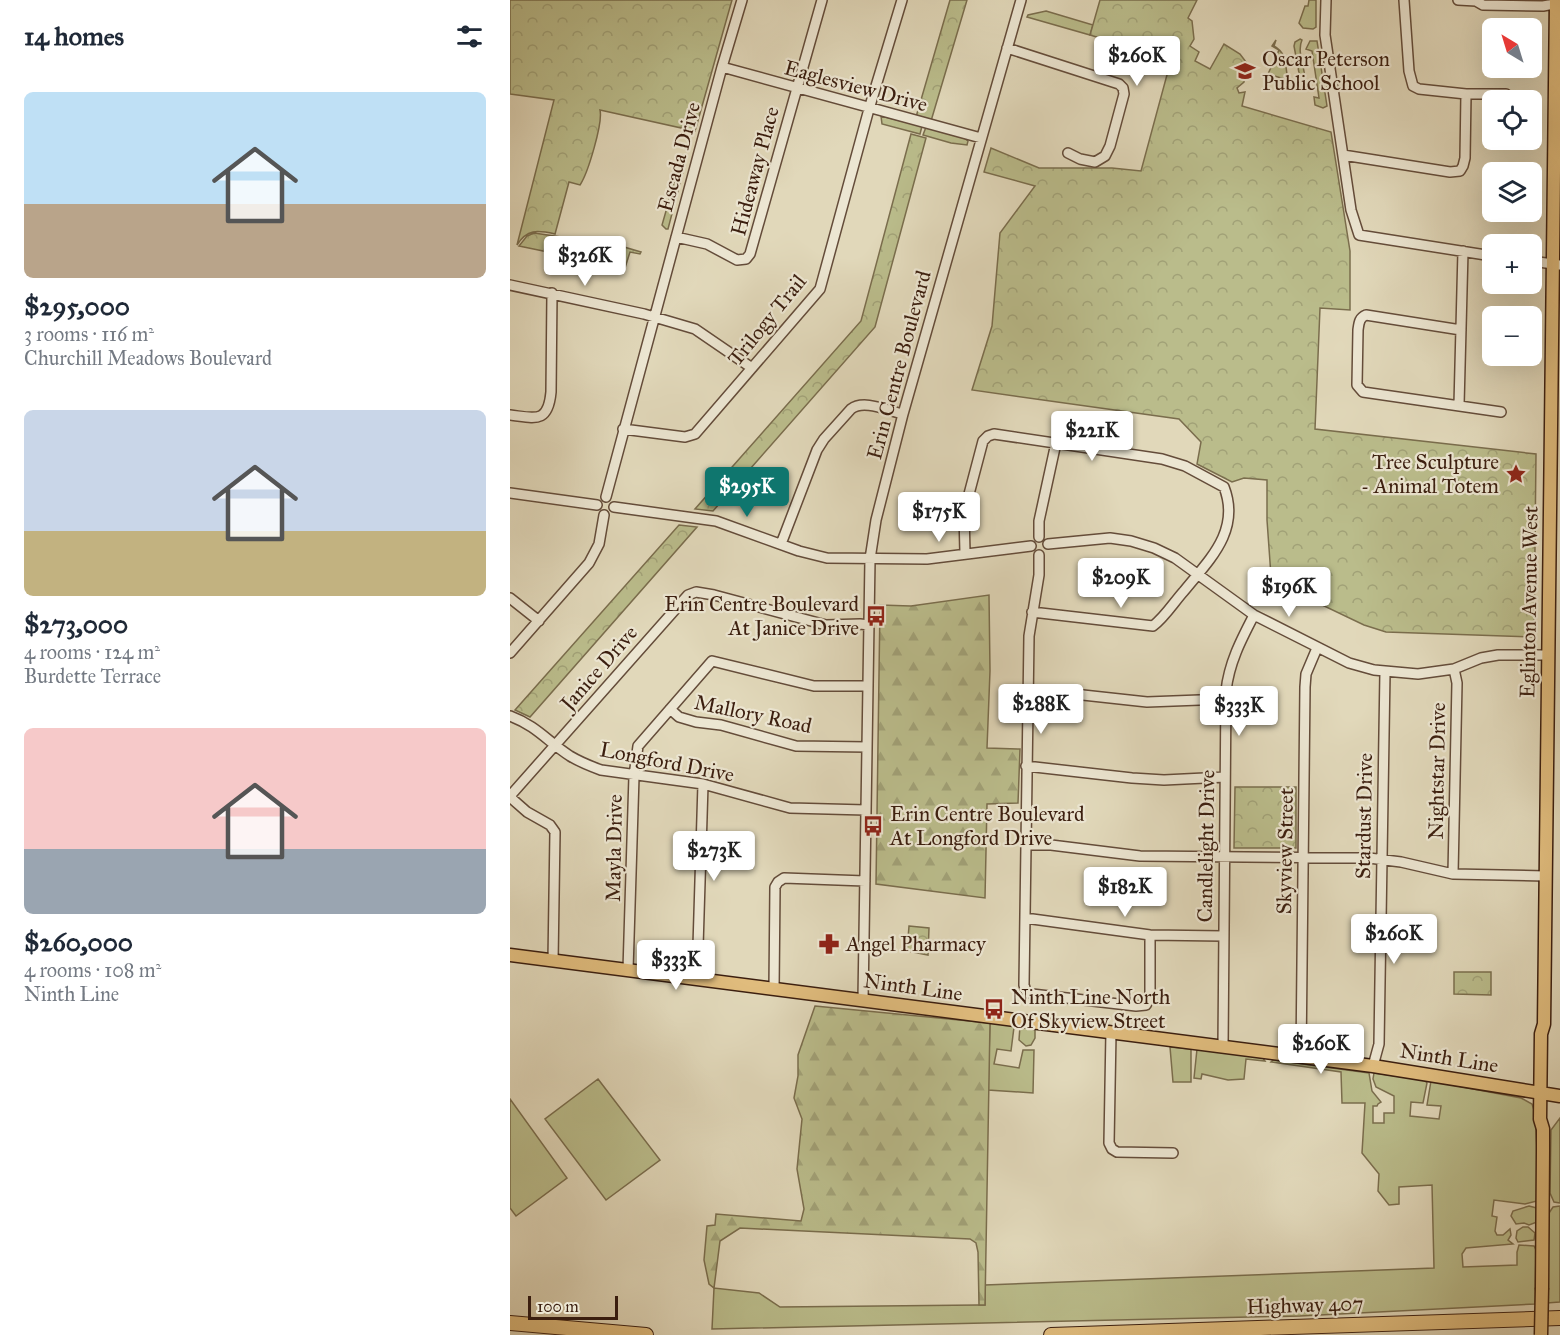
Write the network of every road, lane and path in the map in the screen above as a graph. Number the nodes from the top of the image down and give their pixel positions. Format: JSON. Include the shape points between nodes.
{"nodes":[{"id":1,"x":742,"y":0,"type":"edge"},
{"id":2,"x":822,"y":0,"type":"edge"},
{"id":3,"x":902,"y":0,"type":"edge"},
{"id":4,"x":1021,"y":0,"type":"edge"},
{"id":5,"x":1326,"y":0,"type":"edge"},
{"id":6,"x":1404,"y":0,"type":"edge"},
{"id":7,"x":1458,"y":0,"type":"edge"},
{"id":8,"x":1471,"y":0,"type":"edge"},
{"id":9,"x":1555,"y":1,"type":"edge"},
{"id":10,"x":1006,"y":48,"type":"junction"},
{"id":11,"x":722,"y":67,"type":"junction"},
{"id":12,"x":796,"y":88,"type":"junction"},
{"id":13,"x":1466,"y":94,"type":"junction"},
{"id":14,"x":1482,"y":94,"type":"edge"},
{"id":15,"x":869,"y":109,"type":"junction"},
{"id":16,"x":981,"y":138,"type":"junction"},
{"id":17,"x":1068,"y":153,"type":"dead end"},
{"id":18,"x":1343,"y":154,"type":"junction"},
{"id":19,"x":676,"y":237,"type":"junction"},
{"id":20,"x":1463,"y":251,"type":"junction"},
{"id":21,"x":1482,"y":254,"type":"edge"},
{"id":22,"x":1556,"y":264,"type":"edge"},
{"id":23,"x":510,"y":285,"type":"edge"},
{"id":24,"x":552,"y":293,"type":"junction"},
{"id":25,"x":654,"y":317,"type":"junction"},
{"id":26,"x":1461,"y":330,"type":"junction"},
{"id":27,"x":752,"y":368,"type":"junction"},
{"id":28,"x":1459,"y":405,"type":"junction"},
{"id":29,"x":1501,"y":412,"type":"dead end"},
{"id":30,"x":903,"y":414,"type":"junction"},
{"id":31,"x":510,"y":415,"type":"edge"},
{"id":32,"x":623,"y":429,"type":"junction"},
{"id":33,"x":1056,"y":443,"type":"junction"},
{"id":34,"x":510,"y":493,"type":"edge"},
{"id":35,"x":606,"y":497,"type":"junction"},
{"id":36,"x":1555,"y":498,"type":"edge"},
{"id":37,"x":597,"y":505,"type":"junction"},
{"id":38,"x":614,"y":507,"type":"junction"},
{"id":39,"x":604,"y":515,"type":"junction"},
{"id":40,"x":1039,"y":536,"type":"junction"},
{"id":41,"x":781,"y":544,"type":"junction"},
{"id":42,"x":1047,"y":544,"type":"junction"},
{"id":43,"x":1031,"y":546,"type":"junction"},
{"id":44,"x":965,"y":554,"type":"junction"},
{"id":45,"x":1039,"y":555,"type":"junction"},
{"id":46,"x":870,"y":559,"type":"junction"},
{"id":47,"x":1197,"y":574,"type":"junction"},
{"id":48,"x":510,"y":598,"type":"edge"},
{"id":49,"x":1032,"y":612,"type":"junction"},
{"id":50,"x":1254,"y":615,"type":"junction"},
{"id":51,"x":539,"y":621,"type":"junction"},
{"id":52,"x":869,"y":625,"type":"junction"},
{"id":53,"x":1317,"y":648,"type":"junction"},
{"id":54,"x":510,"y":654,"type":"edge"},
{"id":55,"x":1547,"y":655,"type":"junction"},
{"id":56,"x":1454,"y":669,"type":"junction"},
{"id":57,"x":1385,"y":672,"type":"junction"},
{"id":58,"x":868,"y":686,"type":"junction"},
{"id":59,"x":1028,"y":689,"type":"junction"},
{"id":60,"x":1226,"y":699,"type":"junction"},
{"id":61,"x":670,"y":709,"type":"junction"},
{"id":62,"x":510,"y":717,"type":"edge"},
{"id":63,"x":556,"y":744,"type":"junction"},
{"id":64,"x":867,"y":747,"type":"junction"},
{"id":65,"x":1026,"y":766,"type":"junction"},
{"id":66,"x":634,"y":776,"type":"junction"},
{"id":67,"x":1225,"y":777,"type":"junction"},
{"id":68,"x":703,"y":784,"type":"junction"},
{"id":69,"x":510,"y":797,"type":"edge"},
{"id":70,"x":866,"y":810,"type":"junction"},
{"id":71,"x":1026,"y":845,"type":"junction"},
{"id":72,"x":1225,"y":857,"type":"junction"},
{"id":73,"x":1303,"y":857,"type":"junction"},
{"id":74,"x":1382,"y":860,"type":"junction"},
{"id":75,"x":1453,"y":874,"type":"junction"},
{"id":76,"x":1545,"y":876,"type":"junction"},
{"id":77,"x":865,"y":881,"type":"junction"},
{"id":78,"x":1025,"y":918,"type":"junction"},
{"id":79,"x":1150,"y":935,"type":"junction"},
{"id":80,"x":1223,"y":936,"type":"junction"},
{"id":81,"x":510,"y":955,"type":"edge"},
{"id":82,"x":553,"y":961,"type":"junction"},
{"id":83,"x":627,"y":970,"type":"junction"},
{"id":84,"x":697,"y":979,"type":"junction"},
{"id":85,"x":774,"y":989,"type":"junction"},
{"id":86,"x":863,"y":1000,"type":"junction"},
{"id":87,"x":1111,"y":1032,"type":"junction"},
{"id":88,"x":1223,"y":1047,"type":"junction"},
{"id":89,"x":1301,"y":1057,"type":"junction"},
{"id":90,"x":1373,"y":1066,"type":"junction"},
{"id":91,"x":1550,"y":1094,"type":"edge"},
{"id":92,"x":1173,"y":1153,"type":"dead end"},
{"id":93,"x":1560,"y":1317,"type":"edge"},
{"id":94,"x":510,"y":1323,"type":"edge"},
{"id":95,"x":646,"y":1335,"type":"edge"},
{"id":96,"x":1051,"y":1335,"type":"edge"},
{"id":97,"x":1541,"y":1335,"type":"edge"}],
"edges":[{"from":1,"to":11,"type":"street","name":"Escada Drive"},
{"from":2,"to":12,"type":"street"},
{"from":3,"to":15,"type":"street","name":"Trilogy Trail"},
{"from":4,"to":10,"type":"street","name":"Erin Centre Boulevard"},
{"from":5,"to":18,"type":"street","via":[[1325,35]]},
{"from":6,"to":13,"type":"street","via":[[1405,39],[1413,86]]},
{"from":7,"to":8,"type":"street"},
{"from":8,"to":9,"type":"street","via":[[1483,5],[1543,6]]},
{"from":9,"to":22,"type":"main road","name":"Eglinton Avenue West"},
{"from":10,"to":16,"type":"street","name":"Erin Centre Boulevard"},
{"from":10,"to":17,"type":"street","via":[[1116,82],[1123,88],[1105,156],[1095,162]]},
{"from":11,"to":12,"type":"street","name":"Eaglesview Drive"},
{"from":11,"to":19,"type":"street","name":"Escada Drive"},
{"from":12,"to":15,"type":"street","name":"Eaglesview Drive"},
{"from":12,"to":19,"type":"street","name":"Hideaway Place","via":[[747,259],[737,260],[707,244]]},
{"from":13,"to":14,"type":"street"},
{"from":13,"to":18,"type":"street","via":[[1465,158],[1460,171]]},
{"from":15,"to":16,"type":"street","name":"Eaglesview Drive"},
{"from":15,"to":27,"type":"street","name":"Trilogy Trail","via":[[820,290]]},
{"from":16,"to":30,"type":"street","name":"Erin Centre Boulevard"},
{"from":18,"to":20,"type":"street","via":[[1351,210],[1359,235]]},
{"from":19,"to":25,"type":"street","name":"Escada Drive"},
{"from":20,"to":21,"type":"street"},
{"from":20,"to":26,"type":"street"},
{"from":22,"to":36,"type":"main road","name":"Eglinton Avenue West"},
{"from":23,"to":24,"type":"street"},
{"from":24,"to":25,"type":"street"},
{"from":24,"to":31,"type":"street","via":[[548,408],[538,418]]},
{"from":25,"to":27,"type":"street","via":[[695,329]]},
{"from":25,"to":32,"type":"street","name":"Escada Drive"},
{"from":26,"to":28,"type":"street"},
{"from":26,"to":28,"type":"street","via":[[1366,315],[1359,321],[1358,330],[1357,385],[1363,392]]},
{"from":27,"to":32,"type":"street","name":"Trilogy Trail","via":[[693,435]]},
{"from":28,"to":29,"type":"street"},
{"from":30,"to":41,"type":"street","via":[[862,404],[850,409],[817,450]]},
{"from":30,"to":46,"type":"street","name":"Erin Centre Boulevard"},
{"from":32,"to":35,"type":"street","name":"Escada Drive"},
{"from":33,"to":40,"type":"street"},
{"from":33,"to":44,"type":"street","via":[[994,434],[983,441],[964,513]]},
{"from":33,"to":47,"type":"street","via":[[1174,462],[1224,487],[1228,496],[1225,535]]},
{"from":34,"to":37,"type":"street"},
{"from":35,"to":37,"type":"street"},
{"from":35,"to":38,"type":"street"},
{"from":36,"to":55,"type":"main road","name":"Eglinton Avenue West"},
{"from":37,"to":39,"type":"street","via":[[598,512]]},
{"from":38,"to":39,"type":"street"},
{"from":38,"to":41,"type":"street","via":[[716,521]]},
{"from":39,"to":51,"type":"street","via":[[593,557]]},
{"from":40,"to":42,"type":"street"},
{"from":40,"to":43,"type":"street"},
{"from":41,"to":46,"type":"street","via":[[827,558]]},
{"from":42,"to":45,"type":"street","via":[[1045,552]]},
{"from":42,"to":47,"type":"street","via":[[1110,538],[1131,541],[1164,553]]},
{"from":43,"to":44,"type":"street"},
{"from":43,"to":45,"type":"street"},
{"from":44,"to":46,"type":"street"},
{"from":45,"to":49,"type":"street"},
{"from":46,"to":52,"type":"street","name":"Erin Centre Boulevard"},
{"from":47,"to":49,"type":"street","via":[[1153,626]]},
{"from":47,"to":50,"type":"street"},
{"from":48,"to":51,"type":"street"},
{"from":49,"to":59,"type":"street"},
{"from":50,"to":53,"type":"street"},
{"from":50,"to":60,"type":"street","name":"Candlelight Drive","via":[[1233,658]]},
{"from":51,"to":54,"type":"street"},
{"from":52,"to":58,"type":"street","name":"Erin Centre Boulevard"},
{"from":52,"to":63,"type":"street","name":"Janice Drive","via":[[826,625],[714,595],[688,595]]},
{"from":53,"to":57,"type":"street","via":[[1349,663]]},
{"from":53,"to":73,"type":"street","name":"Skyview Street","via":[[1305,687]]},
{"from":55,"to":56,"type":"street","via":[[1498,655]]},
{"from":55,"to":76,"type":"main road","name":"Eglinton Avenue West"},
{"from":56,"to":57,"type":"street","via":[[1418,674]]},
{"from":56,"to":75,"type":"street","name":"Nightstar Drive","via":[[1457,683]]},
{"from":57,"to":74,"type":"street","name":"Stardust Drive"},
{"from":58,"to":61,"type":"street","name":"Mayla Drive","via":[[813,686],[712,661]]},
{"from":58,"to":64,"type":"street","name":"Erin Centre Boulevard"},
{"from":59,"to":60,"type":"street","via":[[1148,702]]},
{"from":59,"to":65,"type":"street"},
{"from":60,"to":67,"type":"street","name":"Candlelight Drive"},
{"from":61,"to":64,"type":"street","name":"Mallory Road","via":[[679,717],[696,722],[796,746]]},
{"from":61,"to":66,"type":"street","name":"Mayla Drive","via":[[638,746]]},
{"from":62,"to":63,"type":"street","name":"Longford Drive","via":[[540,731]]},
{"from":63,"to":66,"type":"street","name":"Longford Drive","via":[[587,765]]},
{"from":63,"to":69,"type":"street","name":"Janice Drive"},
{"from":64,"to":70,"type":"street","name":"Erin Centre Boulevard"},
{"from":65,"to":67,"type":"street","via":[[1164,780]]},
{"from":65,"to":71,"type":"street"},
{"from":66,"to":68,"type":"street","name":"Longford Drive"},
{"from":66,"to":83,"type":"street","name":"Mayla Drive"},
{"from":67,"to":72,"type":"street","name":"Candlelight Drive"},
{"from":68,"to":70,"type":"street","name":"Longford Drive","via":[[790,808]]},
{"from":68,"to":84,"type":"street"},
{"from":69,"to":82,"type":"street","via":[[555,832]]},
{"from":70,"to":77,"type":"street","name":"Erin Centre Boulevard"},
{"from":71,"to":72,"type":"street","via":[[1140,856]]},
{"from":71,"to":78,"type":"street"},
{"from":72,"to":73,"type":"street"},
{"from":72,"to":80,"type":"street","name":"Candlelight Drive"},
{"from":73,"to":74,"type":"street"},
{"from":73,"to":89,"type":"street","name":"Skyview Street"},
{"from":74,"to":75,"type":"street"},
{"from":74,"to":90,"type":"street","name":"Stardust Drive","via":[[1379,1044]]},
{"from":75,"to":76,"type":"street"},
{"from":76,"to":91,"type":"main road","name":"Eglinton Avenue West","via":[[1541,1034]]},
{"from":77,"to":85,"type":"street","via":[[784,878],[778,882]]},
{"from":77,"to":86,"type":"street","name":"Erin Centre Boulevard"},
{"from":78,"to":79,"type":"street"},
{"from":78,"to":79,"type":"street","via":[[1024,985],[1032,994],[1146,1005],[1150,997]]},
{"from":79,"to":80,"type":"street"},
{"from":80,"to":88,"type":"street","name":"Candlelight Drive"},
{"from":81,"to":82,"type":"main road","name":"Ninth Line"},
{"from":82,"to":83,"type":"main road","name":"Ninth Line"},
{"from":83,"to":84,"type":"main road","name":"Ninth Line"},
{"from":84,"to":85,"type":"main road","name":"Ninth Line"},
{"from":85,"to":86,"type":"main road","name":"Ninth Line"},
{"from":86,"to":87,"type":"main road","name":"Ninth Line"},
{"from":87,"to":88,"type":"main road","name":"Ninth Line"},
{"from":87,"to":92,"type":"street","via":[[1112,1149]]},
{"from":88,"to":89,"type":"main road","name":"Ninth Line"},
{"from":89,"to":90,"type":"main road","name":"Ninth Line"},
{"from":90,"to":91,"type":"main road","name":"Ninth Line"},
{"from":91,"to":97,"type":"main road","name":"Eglinton Avenue West","bridge":true,"via":[[1540,1119]]},
{"from":93,"to":96,"type":"highway","name":"Highway 407"},
{"from":94,"to":95,"type":"highway"}]}
